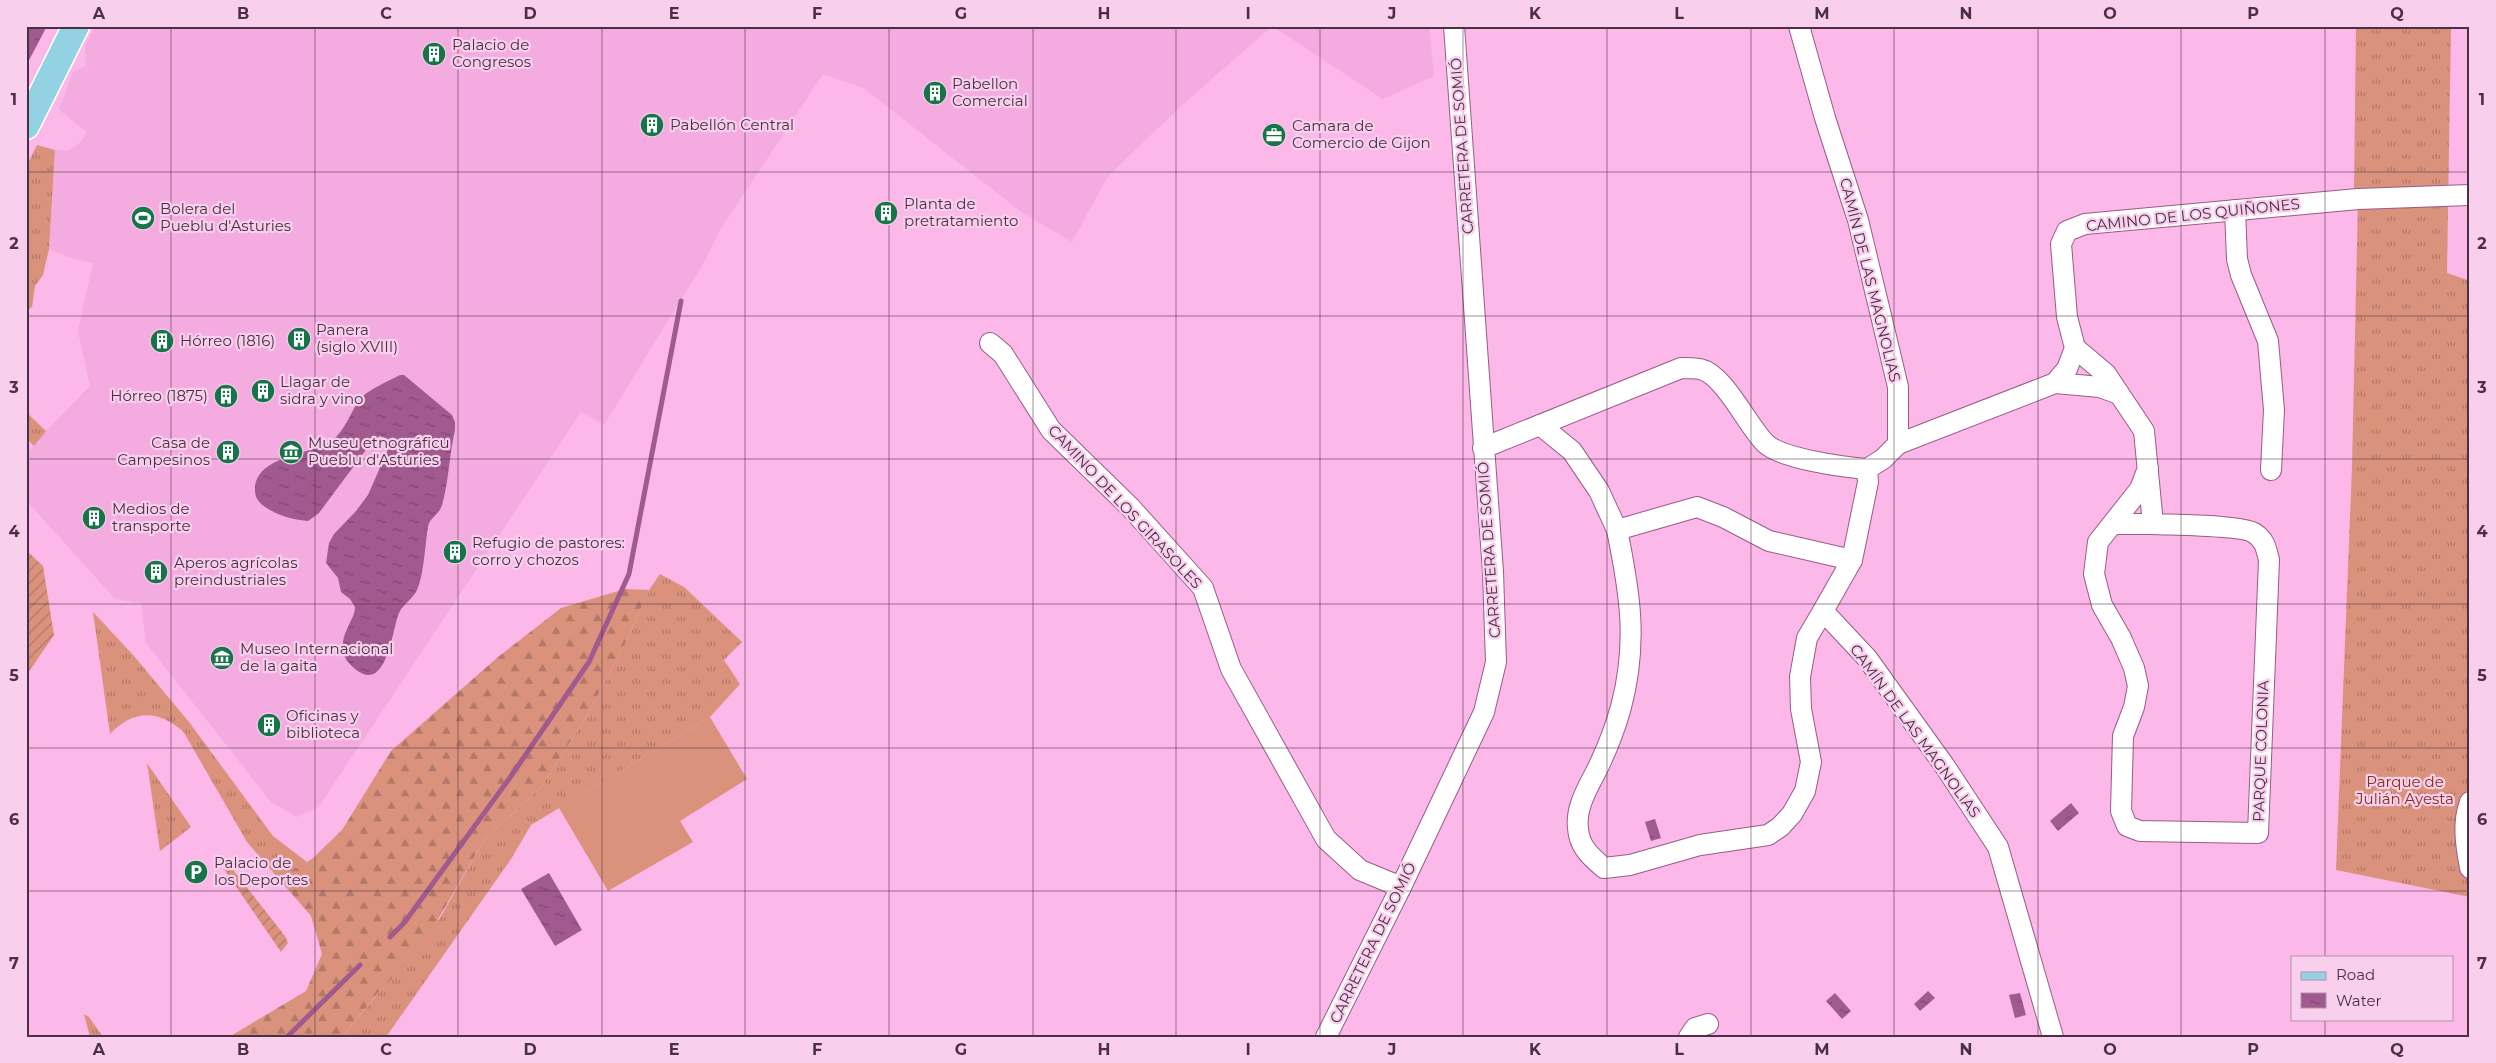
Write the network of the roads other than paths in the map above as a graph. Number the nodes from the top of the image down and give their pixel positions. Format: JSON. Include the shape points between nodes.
{"nodes":[{"id":1,"x":76,"y":26,"type":"edge"},
{"id":2,"x":1454,"y":26,"type":"edge"},
{"id":3,"x":1799,"y":26,"type":"edge"},
{"id":4,"x":26,"y":126,"type":"edge"},
{"id":5,"x":2470,"y":195,"type":"edge"},
{"id":6,"x":2235,"y":210,"type":"junction"},
{"id":7,"x":990,"y":343,"type":"dead end"},
{"id":8,"x":2075,"y":348,"type":"junction"},
{"id":9,"x":2055,"y":383,"type":"junction"},
{"id":10,"x":2119,"y":394,"type":"junction"},
{"id":11,"x":1540,"y":425,"type":"junction"},
{"id":12,"x":1898,"y":444,"type":"junction"},
{"id":13,"x":1482,"y":448,"type":"junction"},
{"id":14,"x":2148,"y":468,"type":"junction"},
{"id":15,"x":1867,"y":469,"type":"junction"},
{"id":16,"x":2271,"y":470,"type":"dead end"},
{"id":17,"x":2113,"y":524,"type":"junction"},
{"id":18,"x":2153,"y":524,"type":"junction"},
{"id":19,"x":1617,"y":530,"type":"junction"},
{"id":20,"x":1852,"y":560,"type":"junction"},
{"id":21,"x":1823,"y":611,"type":"junction"},
{"id":22,"x":2470,"y":802,"type":"edge"},
{"id":23,"x":2470,"y":868,"type":"edge"},
{"id":24,"x":1401,"y":887,"type":"junction"},
{"id":25,"x":1708,"y":1024,"type":"dead end"},
{"id":26,"x":1326,"y":1037,"type":"edge"},
{"id":27,"x":1689,"y":1037,"type":"edge"},
{"id":28,"x":2053,"y":1037,"type":"edge"}],
"edges":[{"from":1,"to":4,"type":"main road"},
{"from":2,"to":13,"type":"street","name":"CARRETERA DE SOMIÓ"},
{"from":3,"to":12,"type":"street","name":"CAMÍN DE LAS MAGNOLIAS","via":[[1858,220],[1889,349],[1898,387]]},
{"from":5,"to":6,"type":"street","name":"CAMINO DE LOS QUIÑONES"},
{"from":6,"to":8,"type":"street","name":"CAMINO DE LOS QUIÑONES","via":[[2085,224],[2067,231],[2061,244],[2067,317]]},
{"from":6,"to":16,"type":"street","via":[[2240,275],[2268,341],[2274,410]]},
{"from":7,"to":24,"type":"street","name":"CAMINO DE LOS GIRASOLES","via":[[1003,354],[1051,430],[1131,508],[1203,588],[1231,669],[1326,840],[1360,870]]},
{"from":8,"to":9,"type":"street","via":[[2068,369]]},
{"from":8,"to":10,"type":"street","name":"PARQUE COLONIA","via":[[2106,374]]},
{"from":9,"to":10,"type":"street","via":[[2100,387]]},
{"from":9,"to":12,"type":"street"},
{"from":10,"to":14,"type":"street","name":"PARQUE COLONIA","via":[[2144,431]]},
{"from":11,"to":13,"type":"street"},
{"from":11,"to":15,"type":"street","via":[[1681,368],[1701,369],[1715,377],[1765,444],[1837,466]]},
{"from":11,"to":19,"type":"street","via":[[1572,451],[1599,491]]},
{"from":12,"to":15,"type":"street"},
{"from":13,"to":24,"type":"street","name":"CARRETERA DE SOMIÓ","via":[[1493,572],[1496,662],[1484,712]]},
{"from":14,"to":17,"type":"street","name":"PARQUE COLONIA","via":[[2140,489]]},
{"from":14,"to":18,"type":"street","name":"PARQUE COLONIA"},
{"from":15,"to":20,"type":"street","via":[[1868,482]]},
{"from":17,"to":18,"type":"street","name":"PARQUE COLONIA"},
{"from":17,"to":18,"type":"street","name":"PARQUE COLONIA","via":[[2098,542],[2094,574],[2102,605],[2124,645],[2138,686],[2123,736],[2121,811],[2127,826],[2140,831],[2258,833],[2268,560],[2265,544],[2253,532],[2238,529]]},
{"from":19,"to":20,"type":"street","via":[[1697,507],[1769,541]]},
{"from":19,"to":21,"type":"street","via":[[1630,590],[1632,643],[1621,707],[1602,760],[1583,799],[1578,828],[1584,851],[1604,868],[1630,865],[1700,846],[1768,835],[1792,814],[1805,791],[1811,762],[1800,710],[1806,638]]},
{"from":20,"to":21,"type":"street"},
{"from":21,"to":28,"type":"street","name":"CAMÍN DE LAS MAGNOLIAS","via":[[1867,658],[1998,847]]},
{"from":22,"to":23,"type":"street","via":[[2466,812],[2465,843]]},
{"from":24,"to":26,"type":"street","name":"CARRETERA DE SOMIÓ"},
{"from":25,"to":27,"type":"street","via":[[1695,1028]]}]}
